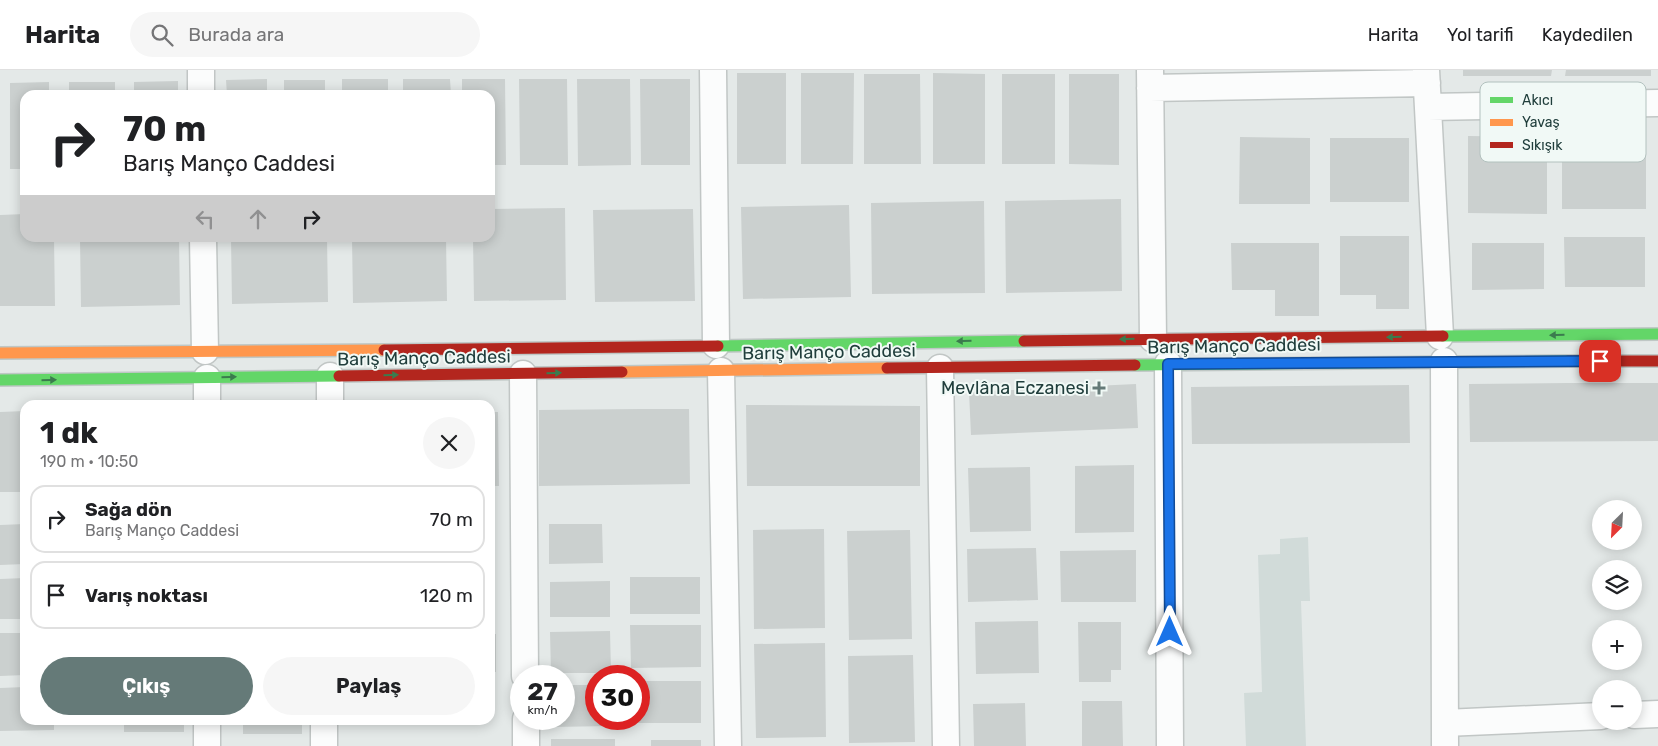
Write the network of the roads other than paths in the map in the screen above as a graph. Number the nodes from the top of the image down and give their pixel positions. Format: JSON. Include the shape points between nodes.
{"nodes":[{"id":1,"x":201,"y":70,"type":"edge"},
{"id":2,"x":713,"y":70,"type":"edge"},
{"id":3,"x":1150,"y":79,"type":"edge"},
{"id":4,"x":1427,"y":87,"type":"edge"},
{"id":5,"x":201,"y":90,"type":"edge"},
{"id":6,"x":1480,"y":91,"type":"edge"},
{"id":7,"x":203,"y":242,"type":"edge"},
{"id":8,"x":1658,"y":334,"type":"edge"},
{"id":9,"x":1153,"y":339,"type":"junction"},
{"id":10,"x":716,"y":345,"type":"junction"},
{"id":11,"x":1442,"y":349,"type":"junction"},
{"id":12,"x":204,"y":351,"type":"junction"},
{"id":13,"x":0,"y":354,"type":"edge"},
{"id":14,"x":1658,"y":361,"type":"edge"},
{"id":15,"x":1168,"y":364,"type":"junction"},
{"id":16,"x":940,"y":368,"type":"junction"},
{"id":17,"x":721,"y":371,"type":"junction"},
{"id":18,"x":522,"y":374,"type":"junction"},
{"id":19,"x":330,"y":376,"type":"junction"},
{"id":20,"x":207,"y":378,"type":"junction"},
{"id":21,"x":0,"y":380,"type":"edge"},
{"id":22,"x":207,"y":400,"type":"edge"},
{"id":23,"x":330,"y":400,"type":"edge"},
{"id":24,"x":525,"y":665,"type":"edge"},
{"id":25,"x":1658,"y":714,"type":"edge"},
{"id":26,"x":1642,"y":715,"type":"edge"},
{"id":27,"x":1592,"y":717,"type":"edge"},
{"id":28,"x":207,"y":725,"type":"edge"},
{"id":29,"x":324,"y":725,"type":"edge"},
{"id":30,"x":526,"y":730,"type":"edge"},
{"id":31,"x":1445,"y":734,"type":"edge"},
{"id":32,"x":207,"y":746,"type":"edge"},
{"id":33,"x":324,"y":746,"type":"edge"},
{"id":34,"x":526,"y":746,"type":"edge"},
{"id":35,"x":728,"y":746,"type":"edge"},
{"id":36,"x":946,"y":746,"type":"edge"},
{"id":37,"x":1170,"y":746,"type":"edge"}],
"edges":[{"from":1,"to":5,"type":"street"},
{"from":2,"to":10,"type":"street"},
{"from":3,"to":4,"type":"street"},
{"from":3,"to":9,"type":"street"},
{"from":4,"to":6,"type":"street"},
{"from":4,"to":11,"type":"street"},
{"from":7,"to":12,"type":"street"},
{"from":8,"to":11,"type":"street","name":"Barış Manço Caddesi","one_way":true},
{"from":9,"to":10,"type":"street","name":"Barış Manço Caddesi","one_way":true},
{"from":11,"to":9,"type":"street","name":"Barış Manço Caddesi","one_way":true},
{"from":10,"to":12,"type":"street","name":"Barış Manço Caddesi"},
{"from":11,"to":14,"type":"street","name":"Barış Manço Caddesi"},
{"from":11,"to":15,"type":"street","name":"Barış Manço Caddesi"},
{"from":11,"to":31,"type":"street"},
{"from":12,"to":13,"type":"street","name":"Barış Manço Caddesi"},
{"from":15,"to":16,"type":"street","name":"Barış Manço Caddesi"},
{"from":15,"to":37,"type":"street"},
{"from":16,"to":17,"type":"street","name":"Barış Manço Caddesi"},
{"from":16,"to":36,"type":"street"},
{"from":18,"to":17,"type":"street","name":"Barış Manço Caddesi","one_way":true},
{"from":17,"to":35,"type":"street"},
{"from":19,"to":18,"type":"street","name":"Barış Manço Caddesi","one_way":true},
{"from":18,"to":24,"type":"street"},
{"from":20,"to":19,"type":"street","name":"Barış Manço Caddesi","one_way":true},
{"from":19,"to":23,"type":"street"},
{"from":21,"to":20,"type":"street","name":"Barış Manço Caddesi","one_way":true},
{"from":20,"to":22,"type":"street"},
{"from":25,"to":26,"type":"street"},
{"from":27,"to":31,"type":"street"},
{"from":28,"to":32,"type":"street"},
{"from":29,"to":33,"type":"street"},
{"from":30,"to":34,"type":"street"}]}
